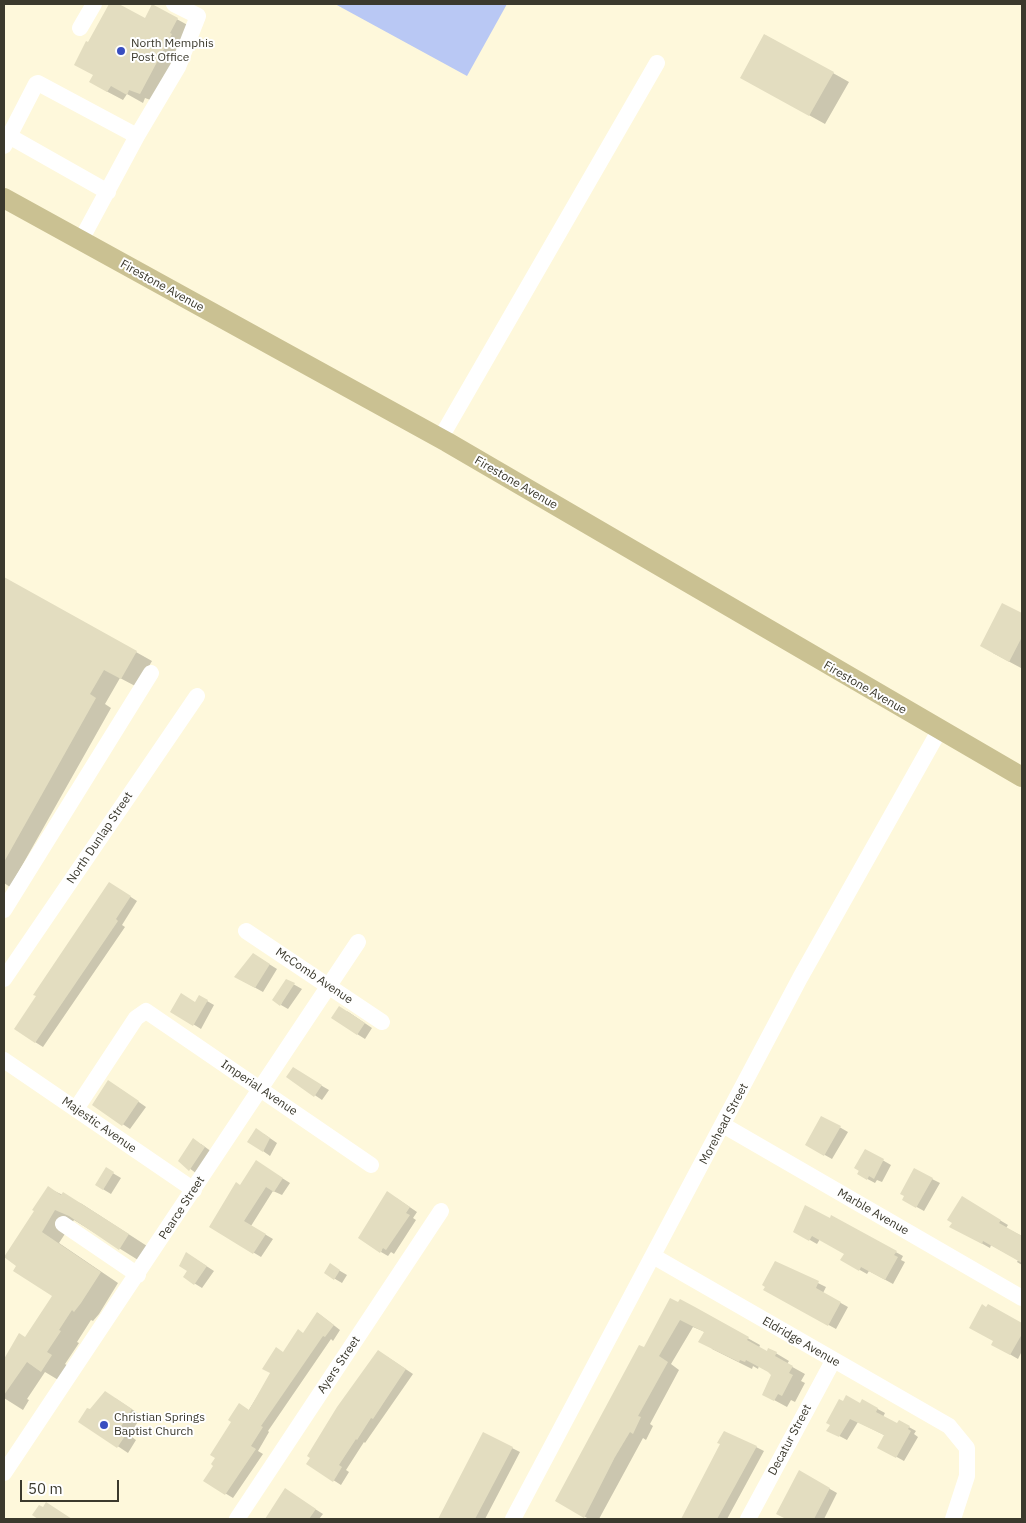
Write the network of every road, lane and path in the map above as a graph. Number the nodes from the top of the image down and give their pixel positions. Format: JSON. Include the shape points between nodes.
{"nodes":[{"id":1,"x":94,"y":4,"type":"edge"},
{"id":2,"x":174,"y":4,"type":"edge"},
{"id":3,"x":190,"y":8,"type":"edge"},
{"id":4,"x":80,"y":28,"type":"dead end"},
{"id":5,"x":657,"y":63,"type":"dead end"},
{"id":6,"x":137,"y":136,"type":"junction"},
{"id":7,"x":6,"y":141,"type":"edge"},
{"id":8,"x":108,"y":192,"type":"junction"},
{"id":9,"x":4,"y":198,"type":"edge"},
{"id":10,"x":81,"y":240,"type":"junction"},
{"id":11,"x":440,"y":439,"type":"junction"},
{"id":12,"x":151,"y":673,"type":"dead end"},
{"id":13,"x":197,"y":696,"type":"dead end"},
{"id":14,"x":939,"y":731,"type":"junction"},
{"id":15,"x":1022,"y":777,"type":"edge"},
{"id":16,"x":4,"y":910,"type":"edge"},
{"id":17,"x":246,"y":931,"type":"dead end"},
{"id":18,"x":358,"y":942,"type":"dead end"},
{"id":19,"x":4,"y":979,"type":"edge"},
{"id":20,"x":329,"y":987,"type":"junction"},
{"id":21,"x":382,"y":1022,"type":"dead end"},
{"id":22,"x":4,"y":1060,"type":"edge"},
{"id":23,"x":260,"y":1089,"type":"junction"},
{"id":24,"x":76,"y":1109,"type":"junction"},
{"id":25,"x":723,"y":1125,"type":"junction"},
{"id":26,"x":371,"y":1165,"type":"dead end"},
{"id":27,"x":194,"y":1190,"type":"junction"},
{"id":28,"x":441,"y":1211,"type":"dead end"},
{"id":29,"x":63,"y":1224,"type":"dead end"},
{"id":30,"x":653,"y":1256,"type":"junction"},
{"id":31,"x":138,"y":1275,"type":"junction"},
{"id":32,"x":1022,"y":1298,"type":"edge"},
{"id":33,"x":834,"y":1361,"type":"junction"},
{"id":34,"x":4,"y":1473,"type":"edge"},
{"id":35,"x":237,"y":1519,"type":"edge"},
{"id":36,"x":513,"y":1519,"type":"edge"},
{"id":37,"x":748,"y":1519,"type":"edge"},
{"id":38,"x":953,"y":1519,"type":"edge"}],
"edges":[{"from":1,"to":4,"type":"street"},
{"from":2,"to":3,"type":"street"},
{"from":3,"to":6,"type":"street","via":[[198,16],[181,59]]},
{"from":5,"to":11,"type":"street"},
{"from":6,"to":7,"type":"street","via":[[38,83]]},
{"from":6,"to":8,"type":"street"},
{"from":7,"to":8,"type":"street"},
{"from":8,"to":10,"type":"street"},
{"from":9,"to":10,"type":"main road","name":"Firestone Avenue"},
{"from":10,"to":11,"type":"main road","name":"Firestone Avenue"},
{"from":11,"to":14,"type":"main road","name":"Firestone Avenue"},
{"from":12,"to":16,"type":"street"},
{"from":13,"to":19,"type":"street","name":"North Dunlap Street"},
{"from":14,"to":15,"type":"main road","name":"Firestone Avenue"},
{"from":14,"to":25,"type":"street","name":"Morehead Street","via":[[800,978]]},
{"from":17,"to":20,"type":"street","name":"McComb Avenue"},
{"from":18,"to":20,"type":"street","name":"Pearce Street"},
{"from":20,"to":21,"type":"street","name":"McComb Avenue"},
{"from":20,"to":23,"type":"street","name":"Pearce Street"},
{"from":22,"to":24,"type":"street","name":"Majestic Avenue"},
{"from":23,"to":24,"type":"street","name":"Imperial Avenue","via":[[146,1011],[136,1018]]},
{"from":23,"to":26,"type":"street","name":"Imperial Avenue"},
{"from":23,"to":27,"type":"street","name":"Pearce Street"},
{"from":24,"to":27,"type":"street","name":"Majestic Avenue"},
{"from":25,"to":30,"type":"street","name":"Morehead Street"},
{"from":25,"to":32,"type":"street","name":"Marble Avenue"},
{"from":27,"to":31,"type":"street","name":"Pearce Street"},
{"from":28,"to":35,"type":"street","name":"Ayers Street"},
{"from":29,"to":31,"type":"street"},
{"from":30,"to":33,"type":"street","name":"Eldridge Avenue"},
{"from":30,"to":36,"type":"street","name":"Morehead Street"},
{"from":31,"to":34,"type":"street","name":"Pearce Street"},
{"from":33,"to":37,"type":"street","name":"Decatur Street"},
{"from":33,"to":38,"type":"street","name":"Eldridge Avenue","via":[[949,1426],[966,1448],[967,1476]]}]}
